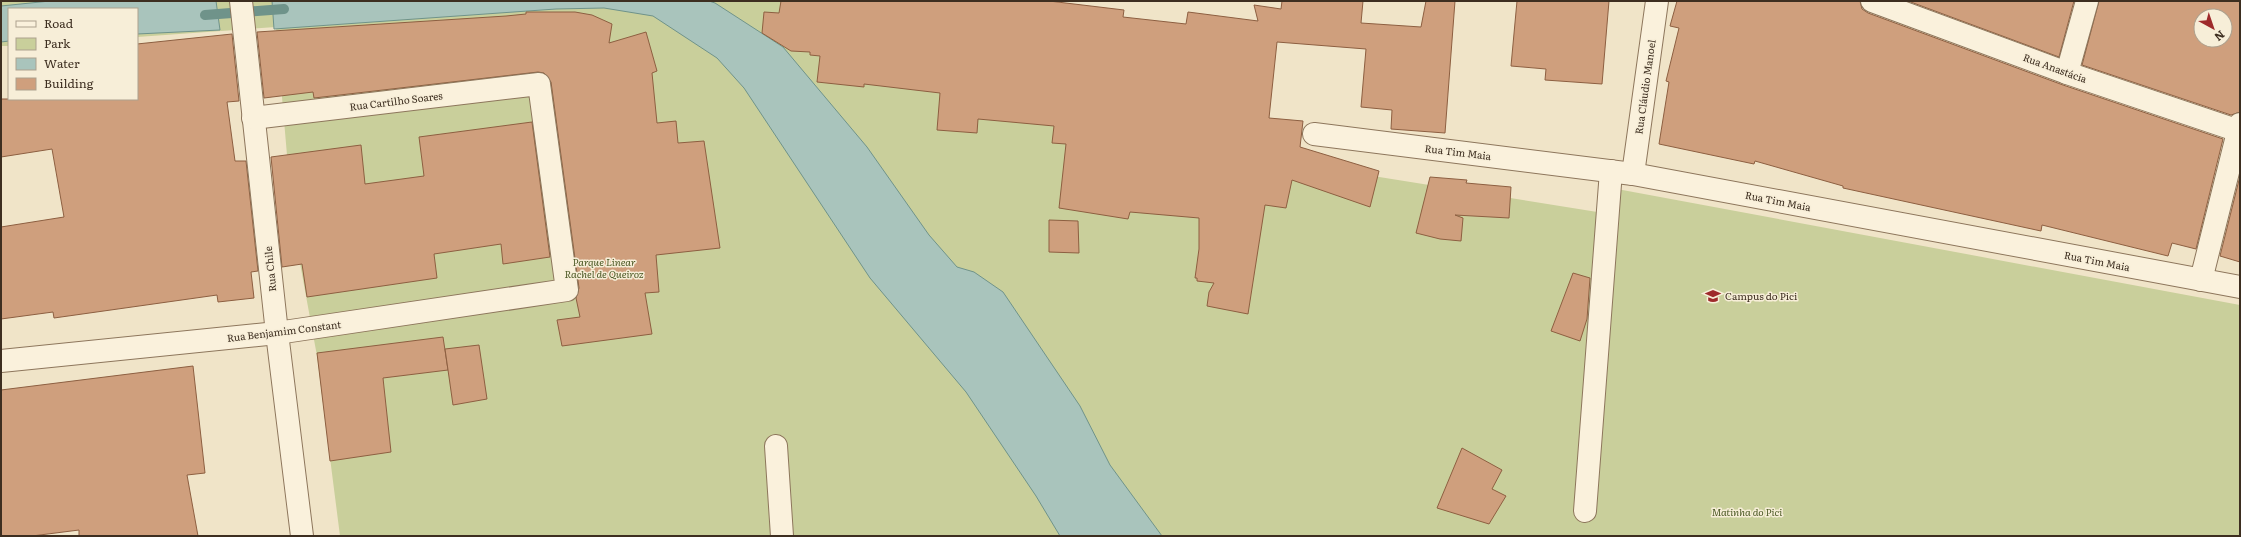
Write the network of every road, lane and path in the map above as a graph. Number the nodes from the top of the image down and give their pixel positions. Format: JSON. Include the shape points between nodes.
{"nodes":[{"id":1,"x":241,"y":1,"type":"edge"},
{"id":2,"x":1657,"y":1,"type":"edge"},
{"id":3,"x":1872,"y":1,"type":"edge"},
{"id":4,"x":2087,"y":1,"type":"edge"},
{"id":5,"x":2067,"y":73,"type":"junction"},
{"id":6,"x":253,"y":118,"type":"junction"},
{"id":7,"x":2239,"y":127,"type":"edge"},
{"id":8,"x":1314,"y":134,"type":"dead end"},
{"id":9,"x":1611,"y":171,"type":"junction"},
{"id":10,"x":1633,"y":174,"type":"junction"},
{"id":11,"x":2201,"y":280,"type":"junction"},
{"id":12,"x":2240,"y":287,"type":"edge"},
{"id":13,"x":566,"y":290,"type":"joint"},
{"id":14,"x":277,"y":333,"type":"junction"},
{"id":15,"x":1,"y":361,"type":"edge"},
{"id":16,"x":776,"y":446,"type":"dead end"},
{"id":17,"x":1585,"y":511,"type":"dead end"},
{"id":18,"x":302,"y":536,"type":"edge"},
{"id":19,"x":782,"y":536,"type":"edge"}],
"edges":[{"from":1,"to":6,"type":"street","name":"Rua Chile"},
{"from":2,"to":10,"type":"street","name":"Rua Cláudio Manoel"},
{"from":3,"to":5,"type":"street","name":"Rua Anastácia"},
{"from":4,"to":5,"type":"street"},
{"from":5,"to":7,"type":"street","name":"Rua Anastácia"},
{"from":6,"to":13,"type":"street","name":"Rua Cartilho Soares","via":[[539,84]]},
{"from":6,"to":14,"type":"street","name":"Rua Chile"},
{"from":7,"to":11,"type":"street"},
{"from":8,"to":9,"type":"street","name":"Rua Tim Maia"},
{"from":9,"to":10,"type":"street","name":"Rua Tim Maia"},
{"from":9,"to":17,"type":"street"},
{"from":10,"to":11,"type":"street","name":"Rua Tim Maia"},
{"from":11,"to":12,"type":"street","name":"Rua Tim Maia"},
{"from":13,"to":14,"type":"street","name":"Rua Benjamim Constant"},
{"from":14,"to":15,"type":"street","name":"Rua Benjamim Constant"},
{"from":14,"to":18,"type":"street","name":"Rua Chile"},
{"from":16,"to":19,"type":"street"}]}
